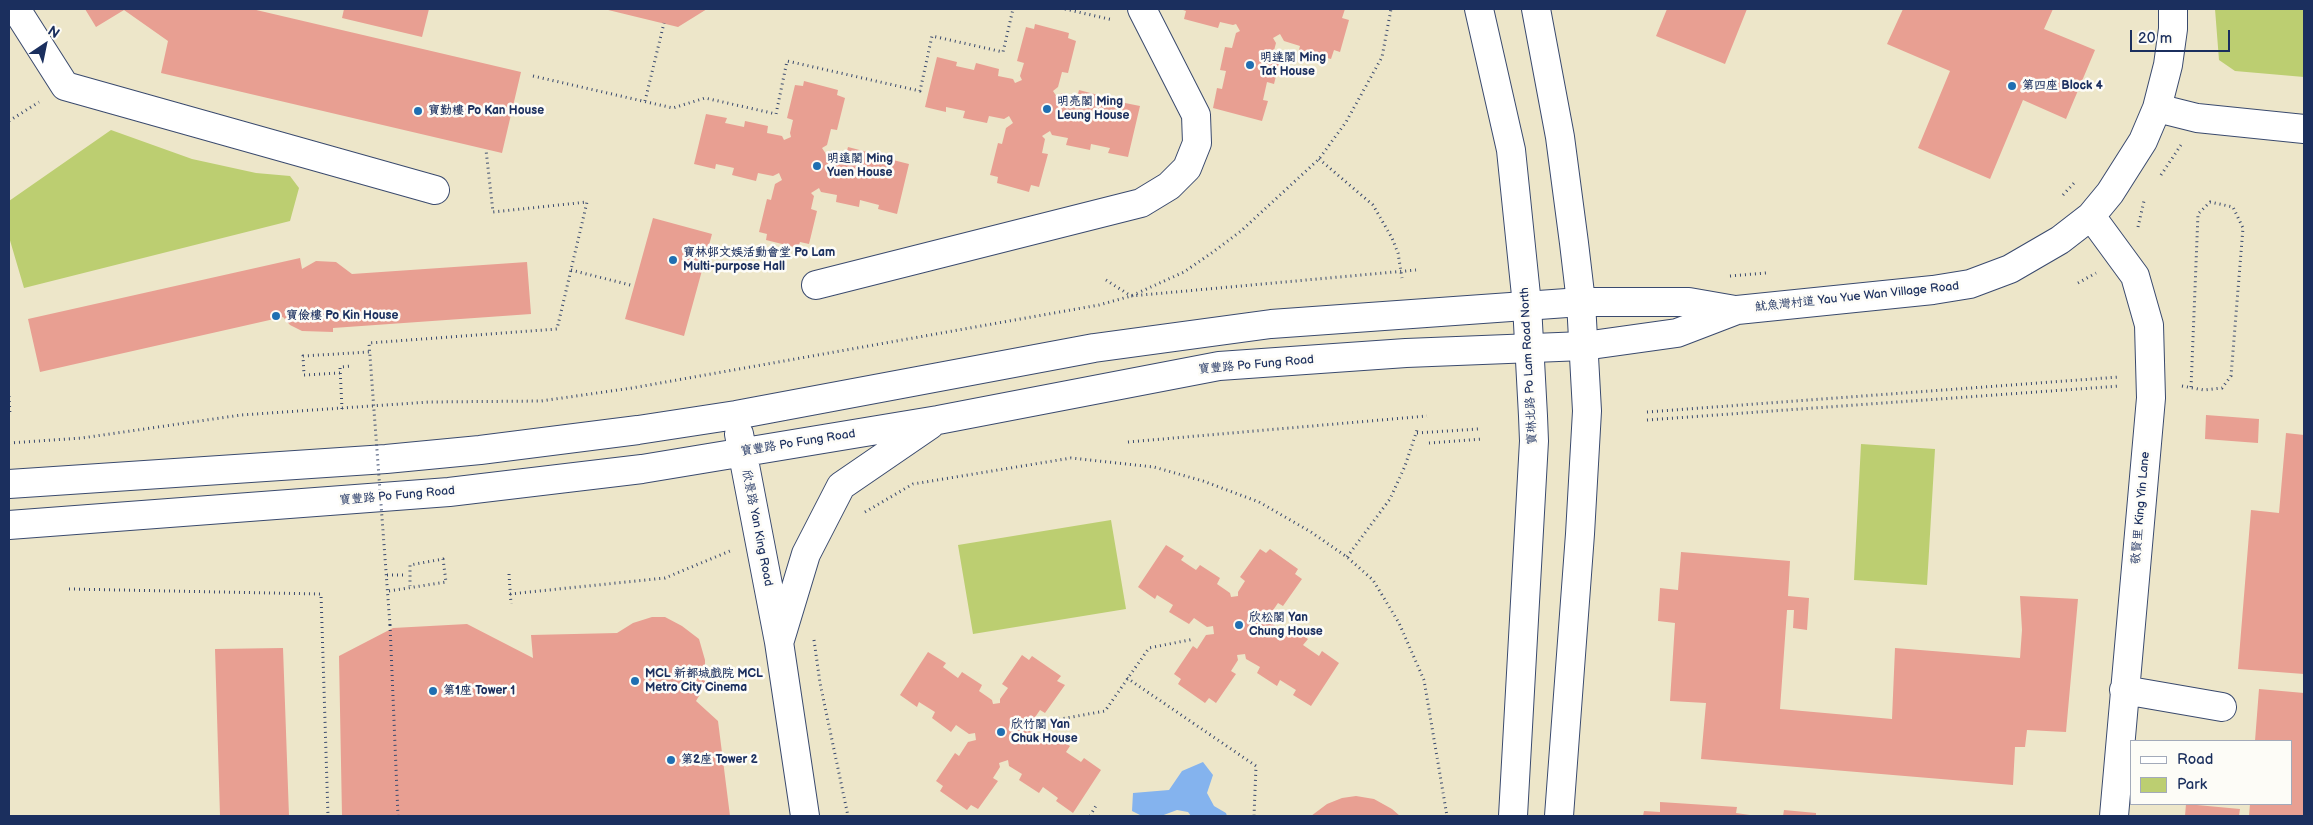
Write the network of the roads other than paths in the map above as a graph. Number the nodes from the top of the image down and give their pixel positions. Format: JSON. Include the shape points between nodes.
{"nodes":[{"id":1,"x":16,"y":9,"type":"edge"},
{"id":2,"x":1480,"y":9,"type":"edge"},
{"id":3,"x":1536,"y":9,"type":"edge"},
{"id":4,"x":2172,"y":9,"type":"edge"},
{"id":5,"x":1131,"y":15,"type":"edge"},
{"id":6,"x":2157,"y":108,"type":"junction"},
{"id":7,"x":2304,"y":129,"type":"edge"},
{"id":8,"x":435,"y":190,"type":"dead end"},
{"id":9,"x":2091,"y":216,"type":"junction"},
{"id":10,"x":816,"y":285,"type":"dead end"},
{"id":11,"x":1581,"y":302,"type":"junction"},
{"id":12,"x":1527,"y":305,"type":"junction"},
{"id":13,"x":1737,"y":310,"type":"junction"},
{"id":14,"x":1584,"y":346,"type":"junction"},
{"id":15,"x":1529,"y":349,"type":"junction"},
{"id":16,"x":736,"y":415,"type":"junction"},
{"id":17,"x":938,"y":420,"type":"junction"},
{"id":18,"x":743,"y":452,"type":"junction"},
{"id":19,"x":9,"y":484,"type":"edge"},
{"id":20,"x":9,"y":525,"type":"edge"},
{"id":21,"x":779,"y":642,"type":"junction"},
{"id":22,"x":2124,"y":690,"type":"junction"},
{"id":23,"x":2222,"y":707,"type":"dead end"},
{"id":24,"x":805,"y":816,"type":"edge"},
{"id":25,"x":1513,"y":816,"type":"edge"},
{"id":26,"x":1559,"y":816,"type":"edge"},
{"id":27,"x":2114,"y":816,"type":"edge"}],
"edges":[{"from":1,"to":8,"type":"street","via":[[65,86]]},
{"from":2,"to":12,"type":"street","name":"寶琳北路 Po Lam Road North","via":[[1511,150]]},
{"from":3,"to":11,"type":"street","via":[[1560,137]]},
{"from":4,"to":6,"type":"street","name":"魷魚灣村道 Yau Yue Wan Village Road","via":[[2168,64]]},
{"from":5,"to":10,"type":"street","via":[[1196,115],[1197,143],[1187,168],[1168,186],[1141,203]]},
{"from":6,"to":7,"type":"street","via":[[2197,118]]},
{"from":6,"to":9,"type":"street","name":"魷魚灣村道 Yau Yue Wan Village Road","via":[[2128,166]]},
{"from":9,"to":13,"type":"street","name":"魷魚灣村道 Yau Yue Wan Village Road","via":[[2060,240],[2010,269],[1970,284]]},
{"from":9,"to":22,"type":"street","name":"敬賢里 King Yin Lane","via":[[2135,276],[2149,325],[2151,398]]},
{"from":11,"to":12,"type":"street"},
{"from":11,"to":13,"type":"street","name":"魷魚灣村道 Yau Yue Wan Village Road","via":[[1688,302]]},
{"from":11,"to":14,"type":"street"},
{"from":12,"to":15,"type":"street","name":"寶琳北路 Po Lam Road North"},
{"from":12,"to":16,"type":"street","via":[[1270,324],[1180,335]]},
{"from":13,"to":14,"type":"street","name":"魷魚灣村道 Yau Yue Wan Village Road","via":[[1676,333]]},
{"from":14,"to":15,"type":"street","name":"寶豐路 Po Fung Road"},
{"from":14,"to":26,"type":"street","via":[[1587,411]]},
{"from":15,"to":17,"type":"street","name":"寶豐路 Po Fung Road","via":[[1406,352],[1219,366]]},
{"from":15,"to":25,"type":"street","name":"寶琳北路 Po Lam Road North","via":[[1534,441]]},
{"from":16,"to":18,"type":"street","name":"欣景路 Yan King Road"},
{"from":16,"to":19,"type":"street","via":[[480,450],[386,459]]},
{"from":17,"to":18,"type":"street","name":"寶豐路 Po Fung Road"},
{"from":17,"to":21,"type":"street","name":"欣景路 Yan King Road","via":[[841,486],[806,554]]},
{"from":18,"to":20,"type":"street","name":"寶豐路 Po Fung Road","via":[[642,469],[449,492]]},
{"from":18,"to":21,"type":"street","name":"欣景路 Yan King Road"},
{"from":21,"to":24,"type":"street","name":"欣景路 Yan King Road"},
{"from":22,"to":23,"type":"street"},
{"from":22,"to":27,"type":"street","name":"敬賢里 King Yin Lane"}]}
